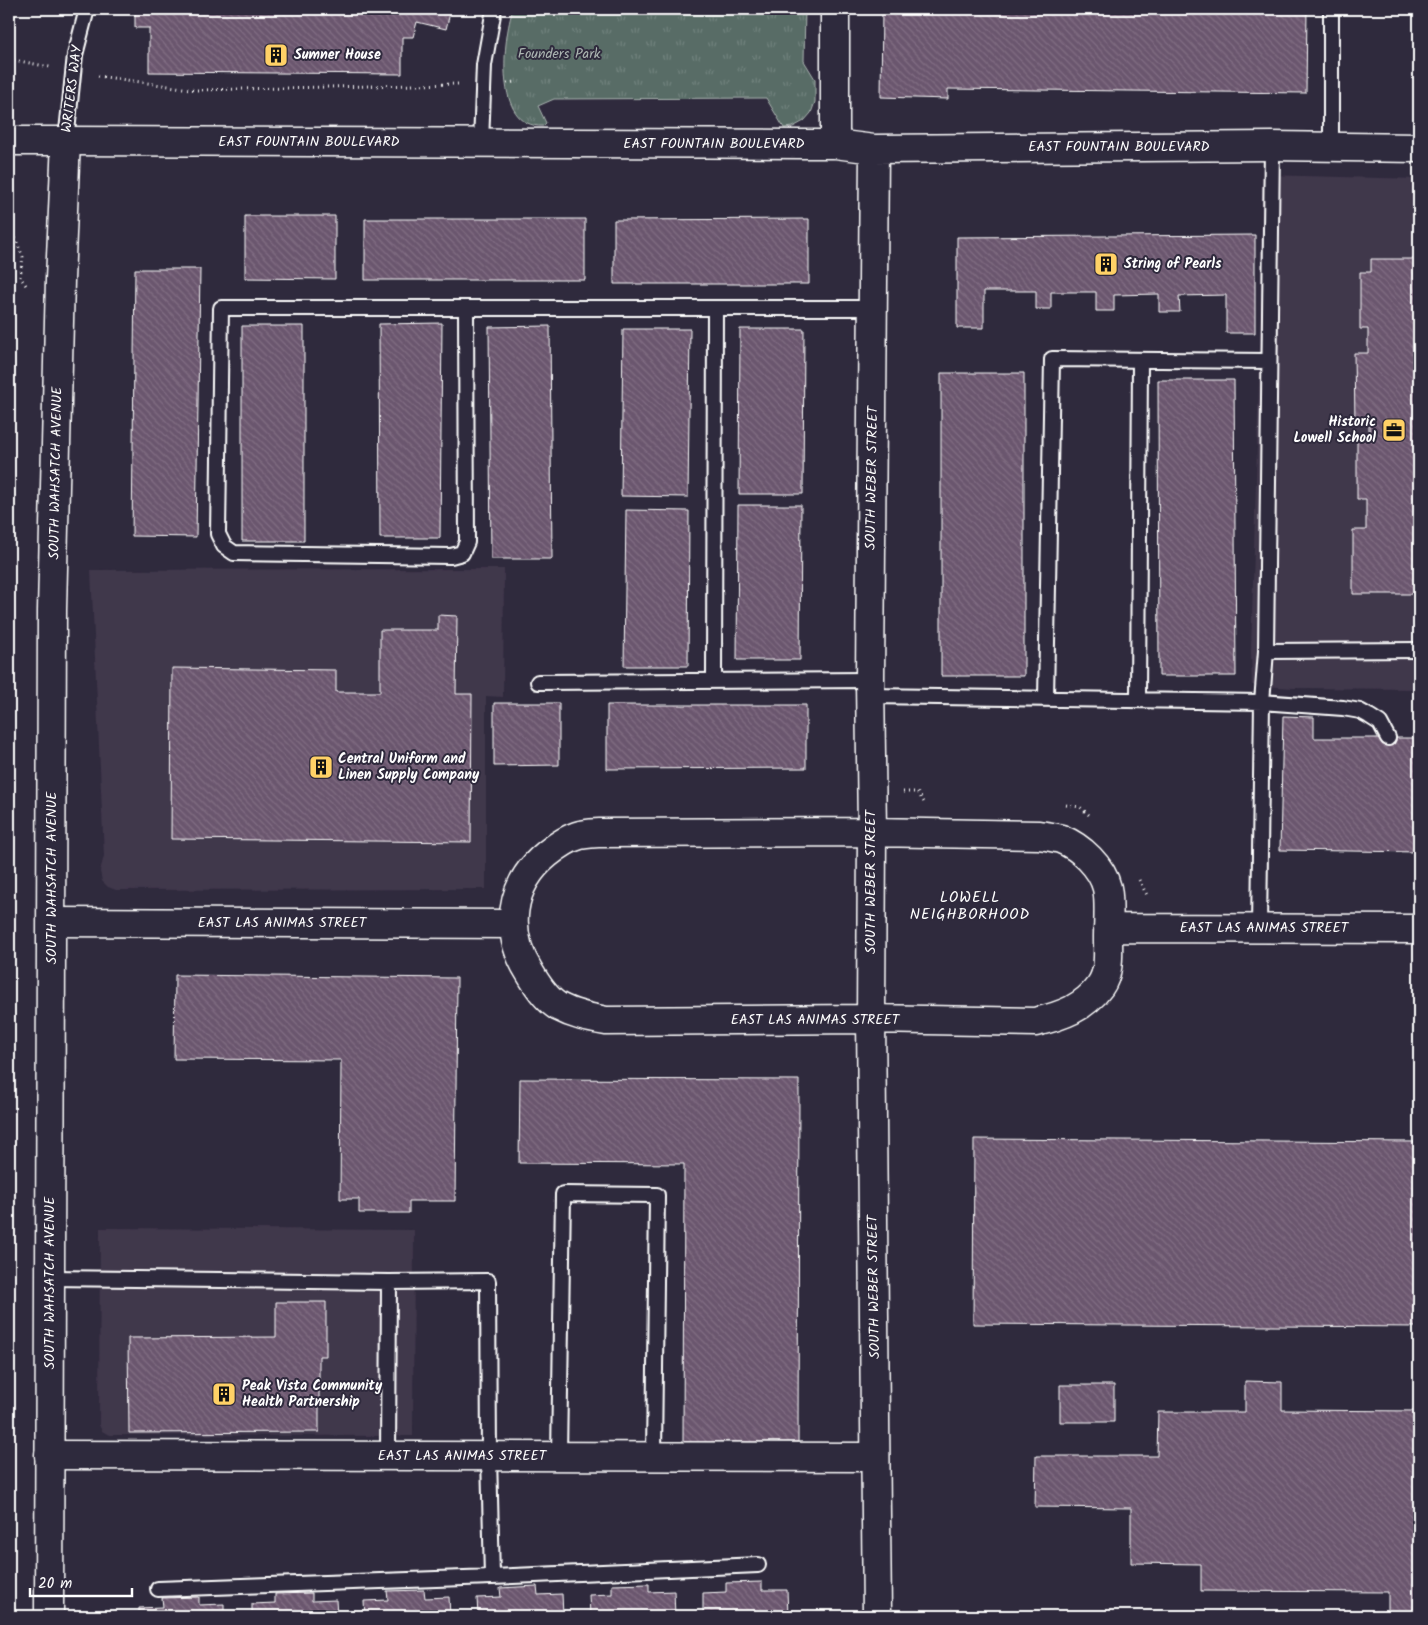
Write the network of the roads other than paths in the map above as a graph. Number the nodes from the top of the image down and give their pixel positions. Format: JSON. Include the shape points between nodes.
{"nodes":[{"id":1,"x":87,"y":9,"type":"edge"},
{"id":2,"x":494,"y":9,"type":"edge"},
{"id":3,"x":835,"y":9,"type":"edge"},
{"id":4,"x":1331,"y":9,"type":"edge"},
{"id":5,"x":9,"y":141,"type":"edge"},
{"id":6,"x":66,"y":141,"type":"junction"},
{"id":7,"x":481,"y":143,"type":"junction"},
{"id":8,"x":835,"y":144,"type":"junction"},
{"id":9,"x":1272,"y":146,"type":"junction"},
{"id":10,"x":1331,"y":147,"type":"junction"},
{"id":11,"x":1419,"y":148,"type":"edge"},
{"id":12,"x":874,"y":149,"type":"junction"},
{"id":13,"x":466,"y":308,"type":"junction"},
{"id":14,"x":715,"y":308,"type":"junction"},
{"id":15,"x":874,"y":308,"type":"junction"},
{"id":16,"x":1140,"y":360,"type":"junction"},
{"id":17,"x":1269,"y":361,"type":"junction"},
{"id":18,"x":1419,"y":650,"type":"edge"},
{"id":19,"x":1266,"y":651,"type":"junction"},
{"id":20,"x":714,"y":681,"type":"junction"},
{"id":21,"x":538,"y":682,"type":"dead end"},
{"id":22,"x":870,"y":688,"type":"junction"},
{"id":23,"x":1046,"y":699,"type":"junction"},
{"id":24,"x":1138,"y":700,"type":"junction"},
{"id":25,"x":1262,"y":702,"type":"junction"},
{"id":26,"x":1388,"y":738,"type":"dead end"},
{"id":27,"x":872,"y":832,"type":"junction"},
{"id":28,"x":52,"y":922,"type":"junction"},
{"id":29,"x":513,"y":924,"type":"junction"},
{"id":30,"x":1108,"y":928,"type":"junction"},
{"id":31,"x":1259,"y":928,"type":"junction"},
{"id":32,"x":1419,"y":929,"type":"edge"},
{"id":33,"x":871,"y":1020,"type":"junction"},
{"id":34,"x":50,"y":1278,"type":"junction"},
{"id":35,"x":389,"y":1282,"type":"junction"},
{"id":36,"x":50,"y":1455,"type":"junction"},
{"id":37,"x":388,"y":1456,"type":"junction"},
{"id":38,"x":489,"y":1456,"type":"junction"},
{"id":39,"x":559,"y":1456,"type":"junction"},
{"id":40,"x":654,"y":1456,"type":"junction"},
{"id":41,"x":875,"y":1457,"type":"junction"},
{"id":42,"x":758,"y":1564,"type":"dead end"},
{"id":43,"x":492,"y":1577,"type":"junction"},
{"id":44,"x":158,"y":1589,"type":"dead end"},
{"id":45,"x":49,"y":1616,"type":"edge"},
{"id":46,"x":877,"y":1616,"type":"edge"}],
"edges":[{"from":1,"to":6,"type":"lane","name":"WRITERS WAY","via":[[75,55]]},
{"from":2,"to":7,"type":"lane","via":[[484,65]]},
{"from":3,"to":8,"type":"street"},
{"from":4,"to":10,"type":"lane"},
{"from":5,"to":6,"type":"street","name":"EAST FOUNTAIN BOULEVARD"},
{"from":6,"to":7,"type":"street","name":"EAST FOUNTAIN BOULEVARD"},
{"from":6,"to":28,"type":"street","name":"SOUTH WAHSATCH AVENUE","via":[[52,610]]},
{"from":7,"to":8,"type":"street","name":"EAST FOUNTAIN BOULEVARD"},
{"from":8,"to":12,"type":"street","name":"EAST FOUNTAIN BOULEVARD"},
{"from":9,"to":10,"type":"street","name":"EAST FOUNTAIN BOULEVARD"},
{"from":9,"to":12,"type":"street","name":"EAST FOUNTAIN BOULEVARD"},
{"from":9,"to":17,"type":"lane"},
{"from":10,"to":11,"type":"street","name":"EAST FOUNTAIN BOULEVARD"},
{"from":12,"to":15,"type":"street","name":"SOUTH WEBER STREET"},
{"from":13,"to":13,"type":"lane","via":[[221,308],[218,534],[224,546],[234,553],[451,556],[462,553],[467,542]]},
{"from":13,"to":14,"type":"lane"},
{"from":14,"to":15,"type":"lane"},
{"from":14,"to":20,"type":"lane"},
{"from":15,"to":22,"type":"street","name":"SOUTH WEBER STREET"},
{"from":16,"to":17,"type":"lane"},
{"from":16,"to":23,"type":"lane","via":[[1052,359]]},
{"from":16,"to":24,"type":"lane"},
{"from":17,"to":19,"type":"lane"},
{"from":18,"to":19,"type":"lane"},
{"from":19,"to":25,"type":"lane"},
{"from":20,"to":21,"type":"lane"},
{"from":20,"to":22,"type":"lane"},
{"from":22,"to":23,"type":"lane"},
{"from":22,"to":27,"type":"street","name":"SOUTH WEBER STREET"},
{"from":23,"to":24,"type":"lane"},
{"from":24,"to":25,"type":"lane"},
{"from":25,"to":26,"type":"lane","via":[[1360,712],[1380,723]]},
{"from":25,"to":31,"type":"lane"},
{"from":27,"to":29,"type":"street","name":"EAST LAS ANIMAS STREET","via":[[579,835],[552,850],[532,870],[518,894]]},
{"from":27,"to":30,"type":"street","name":"EAST LAS ANIMAS STREET","via":[[1038,835],[1060,839],[1075,846],[1100,870],[1107,888]]},
{"from":27,"to":33,"type":"street","name":"SOUTH WEBER STREET"},
{"from":28,"to":29,"type":"street","name":"EAST LAS ANIMAS STREET"},
{"from":28,"to":34,"type":"street","name":"SOUTH WAHSATCH AVENUE"},
{"from":29,"to":33,"type":"street","name":"EAST LAS ANIMAS STREET","via":[[516,946],[538,987],[557,1006],[580,1017],[606,1021]]},
{"from":30,"to":31,"type":"street","name":"EAST LAS ANIMAS STREET"},
{"from":30,"to":33,"type":"street","name":"EAST LAS ANIMAS STREET","via":[[1107,970],[1101,984],[1088,1000],[1056,1018],[1035,1022]]},
{"from":31,"to":32,"type":"street","name":"EAST LAS ANIMAS STREET"},
{"from":33,"to":41,"type":"street","name":"SOUTH WEBER STREET"},
{"from":34,"to":35,"type":"lane"},
{"from":34,"to":36,"type":"street","name":"SOUTH WAHSATCH AVENUE"},
{"from":35,"to":37,"type":"lane"},
{"from":35,"to":38,"type":"lane","via":[[488,1281]]},
{"from":36,"to":37,"type":"street","name":"EAST LAS ANIMAS STREET"},
{"from":36,"to":45,"type":"street","name":"SOUTH WAHSATCH AVENUE"},
{"from":37,"to":38,"type":"street","name":"EAST LAS ANIMAS STREET"},
{"from":38,"to":39,"type":"street","name":"EAST LAS ANIMAS STREET"},
{"from":38,"to":43,"type":"lane"},
{"from":39,"to":40,"type":"street","name":"EAST LAS ANIMAS STREET"},
{"from":39,"to":40,"type":"lane","via":[[563,1194],[657,1195]]},
{"from":40,"to":41,"type":"street","name":"EAST LAS ANIMAS STREET"},
{"from":41,"to":46,"type":"street","name":"SOUTH WEBER STREET"},
{"from":42,"to":43,"type":"lane"},
{"from":43,"to":44,"type":"lane"}]}
